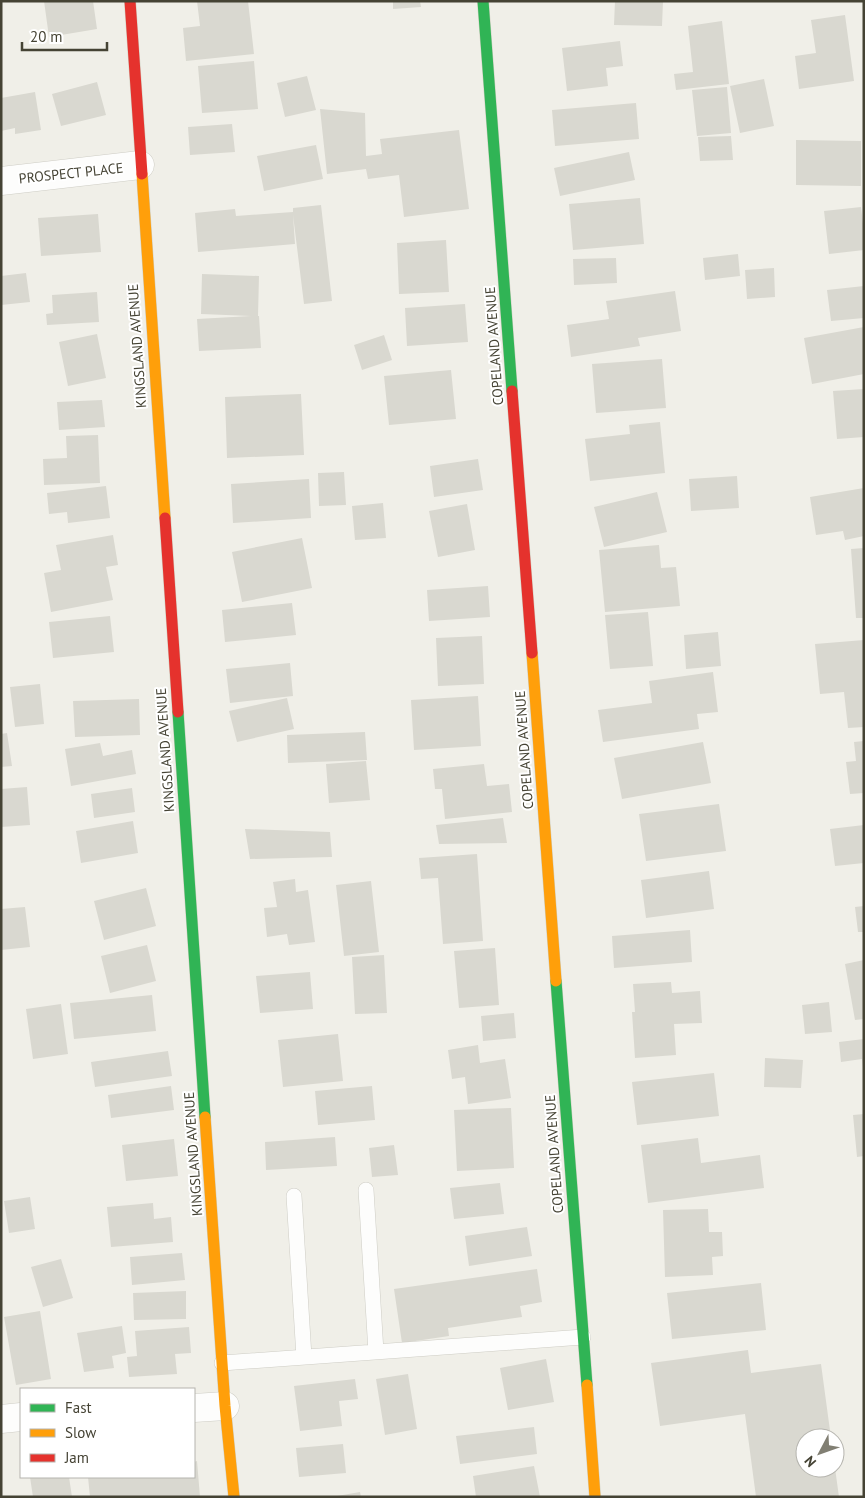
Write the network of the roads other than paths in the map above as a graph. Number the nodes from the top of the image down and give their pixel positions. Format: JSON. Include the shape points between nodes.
{"nodes":[{"id":1,"x":130,"y":1,"type":"edge"},
{"id":2,"x":483,"y":1,"type":"edge"},
{"id":3,"x":140,"y":165,"type":"junction"},
{"id":4,"x":1,"y":181,"type":"edge"},
{"id":5,"x":366,"y":1190,"type":"dead end"},
{"id":6,"x":294,"y":1196,"type":"dead end"},
{"id":7,"x":583,"y":1337,"type":"junction"},
{"id":8,"x":376,"y":1352,"type":"junction"},
{"id":9,"x":304,"y":1357,"type":"junction"},
{"id":10,"x":222,"y":1363,"type":"junction"},
{"id":11,"x":225,"y":1406,"type":"junction"},
{"id":12,"x":195,"y":1408,"type":"edge"},
{"id":13,"x":20,"y":1418,"type":"edge"},
{"id":14,"x":1,"y":1419,"type":"edge"},
{"id":15,"x":234,"y":1497,"type":"edge"},
{"id":16,"x":595,"y":1497,"type":"edge"}],
"edges":[{"from":1,"to":3,"type":"main road","name":"KINGSLAND AVENUE"},
{"from":2,"to":7,"type":"main road","name":"COPELAND AVENUE"},
{"from":3,"to":4,"type":"street","name":"PROSPECT PLACE"},
{"from":3,"to":10,"type":"main road","name":"KINGSLAND AVENUE"},
{"from":5,"to":8,"type":"lane"},
{"from":6,"to":9,"type":"lane"},
{"from":7,"to":8,"type":"lane"},
{"from":7,"to":16,"type":"main road","name":"COPELAND AVENUE"},
{"from":8,"to":9,"type":"lane"},
{"from":9,"to":10,"type":"lane"},
{"from":10,"to":11,"type":"main road","name":"KINGSLAND AVENUE"},
{"from":11,"to":12,"type":"street"},
{"from":11,"to":15,"type":"main road","name":"KINGSLAND AVENUE"},
{"from":13,"to":14,"type":"street"}]}
